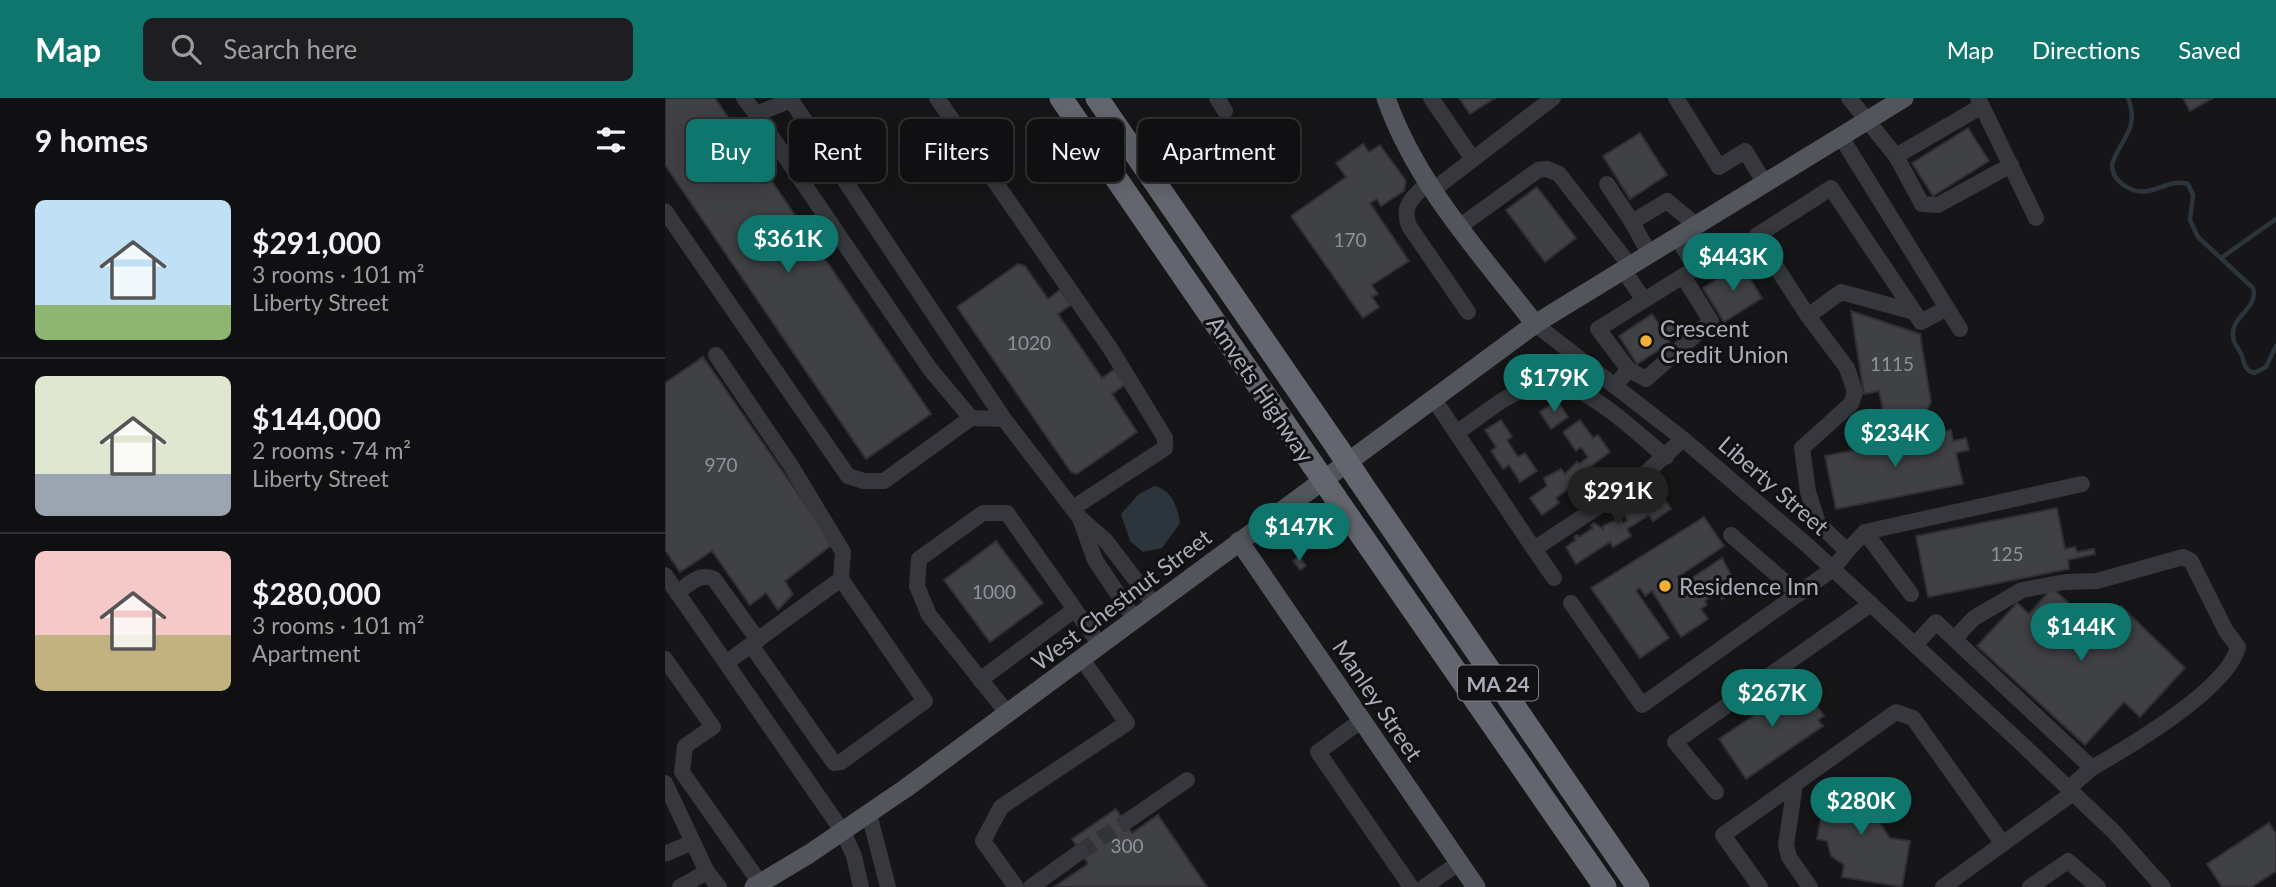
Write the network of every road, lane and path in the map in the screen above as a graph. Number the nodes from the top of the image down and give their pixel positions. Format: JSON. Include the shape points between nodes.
{"nodes":[{"id":1,"x":744,"y":98,"type":"edge"},
{"id":2,"x":937,"y":98,"type":"edge"},
{"id":3,"x":1061,"y":98,"type":"edge"},
{"id":4,"x":1097,"y":98,"type":"edge"},
{"id":5,"x":1386,"y":98,"type":"edge"},
{"id":6,"x":1430,"y":98,"type":"edge"},
{"id":7,"x":1553,"y":98,"type":"edge"},
{"id":8,"x":1675,"y":98,"type":"edge"},
{"id":9,"x":1849,"y":98,"type":"edge"},
{"id":10,"x":1904,"y":98,"type":"edge"},
{"id":11,"x":794,"y":99,"type":"edge"},
{"id":12,"x":1980,"y":102,"type":"edge"},
{"id":13,"x":756,"y":114,"type":"junction"},
{"id":14,"x":1865,"y":122,"type":"junction"},
{"id":15,"x":1841,"y":137,"type":"junction"},
{"id":16,"x":1896,"y":156,"type":"junction"},
{"id":17,"x":1472,"y":158,"type":"junction"},
{"id":18,"x":2011,"y":165,"type":"junction"},
{"id":19,"x":1765,"y":183,"type":"junction"},
{"id":20,"x":1607,"y":184,"type":"dead end"},
{"id":21,"x":1430,"y":187,"type":"junction"},
{"id":22,"x":665,"y":211,"type":"edge"},
{"id":23,"x":2036,"y":218,"type":"dead end"},
{"id":24,"x":1632,"y":222,"type":"junction"},
{"id":25,"x":1697,"y":226,"type":"junction"},
{"id":26,"x":1459,"y":227,"type":"junction"},
{"id":27,"x":1678,"y":238,"type":"junction"},
{"id":28,"x":1727,"y":248,"type":"dead end"},
{"id":29,"x":1650,"y":255,"type":"junction"},
{"id":30,"x":1627,"y":269,"type":"junction"},
{"id":31,"x":1689,"y":272,"type":"junction"},
{"id":32,"x":1644,"y":300,"type":"junction"},
{"id":33,"x":1947,"y":308,"type":"junction"},
{"id":34,"x":1468,"y":312,"type":"dead end"},
{"id":35,"x":1914,"y":312,"type":"junction"},
{"id":36,"x":1808,"y":316,"type":"junction"},
{"id":37,"x":1535,"y":324,"type":"junction"},
{"id":38,"x":1960,"y":328,"type":"dead end"},
{"id":39,"x":716,"y":355,"type":"dead end"},
{"id":40,"x":1629,"y":370,"type":"junction"},
{"id":41,"x":1614,"y":386,"type":"junction"},
{"id":42,"x":1433,"y":398,"type":"junction"},
{"id":43,"x":971,"y":418,"type":"junction"},
{"id":44,"x":1005,"y":418,"type":"junction"},
{"id":45,"x":1456,"y":433,"type":"junction"},
{"id":46,"x":1683,"y":439,"type":"junction"},
{"id":47,"x":1665,"y":457,"type":"junction"},
{"id":48,"x":2083,"y":484,"type":"dead end"},
{"id":49,"x":1077,"y":513,"type":"junction"},
{"id":50,"x":1865,"y":532,"type":"junction"},
{"id":51,"x":1731,"y":535,"type":"dead end"},
{"id":52,"x":1239,"y":541,"type":"junction"},
{"id":53,"x":1534,"y":549,"type":"junction"},
{"id":54,"x":1847,"y":551,"type":"junction"},
{"id":55,"x":1833,"y":569,"type":"junction"},
{"id":56,"x":665,"y":575,"type":"edge"},
{"id":57,"x":1554,"y":578,"type":"dead end"},
{"id":58,"x":841,"y":579,"type":"junction"},
{"id":59,"x":677,"y":593,"type":"junction"},
{"id":60,"x":1799,"y":594,"type":"junction"},
{"id":61,"x":1911,"y":594,"type":"dead end"},
{"id":62,"x":1571,"y":603,"type":"dead end"},
{"id":63,"x":1154,"y":604,"type":"junction"},
{"id":64,"x":1871,"y":604,"type":"junction"},
{"id":65,"x":1074,"y":610,"type":"junction"},
{"id":66,"x":1134,"y":618,"type":"junction"},
{"id":67,"x":1954,"y":639,"type":"junction"},
{"id":68,"x":755,"y":643,"type":"junction"},
{"id":69,"x":1100,"y":645,"type":"junction"},
{"id":70,"x":1915,"y":645,"type":"junction"},
{"id":71,"x":1082,"y":659,"type":"junction"},
{"id":72,"x":665,"y":660,"type":"edge"},
{"id":73,"x":726,"y":663,"type":"junction"},
{"id":74,"x":980,"y":680,"type":"junction"},
{"id":75,"x":1008,"y":714,"type":"junction"},
{"id":76,"x":1362,"y":720,"type":"junction"},
{"id":77,"x":2092,"y":768,"type":"junction"},
{"id":78,"x":1187,"y":780,"type":"dead end"},
{"id":79,"x":665,"y":783,"type":"edge"},
{"id":80,"x":1795,"y":784,"type":"junction"},
{"id":81,"x":2071,"y":791,"type":"junction"},
{"id":82,"x":1716,"y":792,"type":"dead end"},
{"id":83,"x":869,"y":814,"type":"junction"},
{"id":84,"x":1126,"y":822,"type":"tunnel mouth"},
{"id":85,"x":843,"y":832,"type":"junction"},
{"id":86,"x":693,"y":842,"type":"junction"},
{"id":87,"x":2003,"y":844,"type":"junction"},
{"id":88,"x":1080,"y":852,"type":"tunnel mouth"},
{"id":89,"x":665,"y":854,"type":"edge"},
{"id":90,"x":1459,"y":862,"type":"junction"},
{"id":91,"x":707,"y":872,"type":"junction"},
{"id":92,"x":757,"y":885,"type":"edge"},
{"id":93,"x":680,"y":887,"type":"edge"},
{"id":94,"x":719,"y":887,"type":"edge"},
{"id":95,"x":861,"y":887,"type":"edge"},
{"id":96,"x":888,"y":887,"type":"edge"},
{"id":97,"x":1016,"y":887,"type":"edge"},
{"id":98,"x":1031,"y":887,"type":"edge"},
{"id":99,"x":1411,"y":887,"type":"edge"},
{"id":100,"x":1424,"y":887,"type":"edge"},
{"id":101,"x":1476,"y":887,"type":"edge"},
{"id":102,"x":1605,"y":887,"type":"edge"},
{"id":103,"x":1638,"y":887,"type":"edge"},
{"id":104,"x":1760,"y":887,"type":"edge"},
{"id":105,"x":1810,"y":887,"type":"edge"},
{"id":106,"x":1943,"y":887,"type":"edge"},
{"id":107,"x":2030,"y":887,"type":"edge"},
{"id":108,"x":2098,"y":887,"type":"edge"},
{"id":109,"x":2163,"y":887,"type":"edge"}],
"edges":[{"from":1,"to":13,"type":"street"},
{"from":2,"to":49,"type":"street","via":[[1109,348],[1165,438],[1165,448]]},
{"from":3,"to":102,"type":"highway","name":"Amvets Highway","number":"MA 24","bridge":true},
{"from":4,"to":103,"type":"highway","name":"Amvets Highway","number":"MA 24","bridge":true},
{"from":5,"to":21,"type":"main road","name":"Liberty Street"},
{"from":6,"to":17,"type":"street"},
{"from":7,"to":17,"type":"street"},
{"from":8,"to":19,"type":"street","via":[[1719,167],[1745,150]]},
{"from":9,"to":14,"type":"street"},
{"from":10,"to":14,"type":"main road","name":"West Chestnut Street"},
{"from":11,"to":13,"type":"street"},
{"from":11,"to":44,"type":"street"},
{"from":12,"to":16,"type":"street"},
{"from":12,"to":18,"type":"street"},
{"from":13,"to":43,"type":"street","via":[[930,369]]},
{"from":14,"to":15,"type":"main road","name":"West Chestnut Street"},
{"from":14,"to":16,"type":"street"},
{"from":15,"to":19,"type":"main road","name":"West Chestnut Street"},
{"from":15,"to":33,"type":"street"},
{"from":16,"to":18,"type":"street","via":[[1922,204],[1938,205]]},
{"from":17,"to":21,"type":"street"},
{"from":18,"to":23,"type":"street"},
{"from":19,"to":25,"type":"main road","name":"West Chestnut Street"},
{"from":20,"to":24,"type":"street"},
{"from":21,"to":26,"type":"main road","name":"Liberty Street"},
{"from":21,"to":34,"type":"street","via":[[1408,202],[1404,214]]},
{"from":22,"to":43,"type":"street","via":[[848,476],[884,481]]},
{"from":24,"to":25,"type":"street","via":[[1667,201]]},
{"from":24,"to":29,"type":"street"},
{"from":25,"to":27,"type":"main road","name":"West Chestnut Street"},
{"from":26,"to":30,"type":"street","via":[[1538,170],[1548,169],[1559,174]]},
{"from":26,"to":37,"type":"main road","name":"Liberty Street"},
{"from":27,"to":29,"type":"main road","name":"West Chestnut Street"},
{"from":27,"to":31,"type":"street"},
{"from":28,"to":31,"type":"street"},
{"from":29,"to":30,"type":"main road","name":"West Chestnut Street"},
{"from":30,"to":32,"type":"street"},
{"from":30,"to":37,"type":"main road","name":"West Chestnut Street"},
{"from":31,"to":32,"type":"street"},
{"from":31,"to":40,"type":"street","via":[[1711,321],[1646,379]]},
{"from":32,"to":40,"type":"street","via":[[1598,329]]},
{"from":33,"to":35,"type":"street","via":[[1921,321]]},
{"from":33,"to":38,"type":"street"},
{"from":35,"to":36,"type":"street","via":[[1840,292]]},
{"from":35,"to":36,"type":"street","via":[[1831,188],[1756,236]]},
{"from":36,"to":54,"type":"street","via":[[1847,368],[1855,392],[1851,404],[1802,448],[1818,523]]},
{"from":37,"to":41,"type":"street","name":"Liberty Street"},
{"from":37,"to":42,"type":"main road","name":"West Chestnut Street"},
{"from":39,"to":58,"type":"street","via":[[843,552]]},
{"from":40,"to":41,"type":"street"},
{"from":41,"to":46,"type":"street","name":"Liberty Street"},
{"from":42,"to":45,"type":"street"},
{"from":42,"to":52,"type":"main road","name":"West Chestnut Street"},
{"from":43,"to":44,"type":"street"},
{"from":44,"to":49,"type":"street"},
{"from":45,"to":47,"type":"street","via":[[1521,391],[1557,382],[1594,400]]},
{"from":45,"to":53,"type":"street"},
{"from":46,"to":47,"type":"street"},
{"from":46,"to":55,"type":"street","name":"Liberty Street"},
{"from":47,"to":53,"type":"street","via":[[1637,481]]},
{"from":48,"to":50,"type":"street"},
{"from":49,"to":63,"type":"street","via":[[1106,541]]},
{"from":49,"to":66,"type":"street","via":[[1095,559]]},
{"from":50,"to":54,"type":"street"},
{"from":50,"to":61,"type":"street"},
{"from":51,"to":60,"type":"street"},
{"from":52,"to":63,"type":"main road","name":"West Chestnut Street"},
{"from":52,"to":76,"type":"main road","name":"Manley Street"},
{"from":53,"to":57,"type":"street"},
{"from":54,"to":55,"type":"street"},
{"from":55,"to":60,"type":"street"},
{"from":55,"to":64,"type":"street","name":"Liberty Street"},
{"from":56,"to":59,"type":"street"},
{"from":58,"to":68,"type":"street"},
{"from":58,"to":68,"type":"street","via":[[925,701],[834,763]]},
{"from":59,"to":68,"type":"street","via":[[698,578],[713,579]]},
{"from":59,"to":73,"type":"street"},
{"from":60,"to":62,"type":"street","via":[[1642,705]]},
{"from":63,"to":66,"type":"main road","name":"West Chestnut Street"},
{"from":64,"to":70,"type":"street","name":"Liberty Street"},
{"from":64,"to":82,"type":"street","via":[[1675,742]]},
{"from":65,"to":69,"type":"street"},
{"from":65,"to":74,"type":"street"},
{"from":65,"to":74,"type":"street","via":[[1007,513],[983,513],[919,559],[917,586],[929,615]]},
{"from":66,"to":69,"type":"main road","name":"West Chestnut Street"},
{"from":67,"to":70,"type":"street","via":[[1936,622]]},
{"from":67,"to":77,"type":"street"},
{"from":67,"to":77,"type":"street","via":[[1974,618],[2022,590],[2097,581],[2183,557],[2191,561],[2238,647],[2235,660],[2151,733]]},
{"from":68,"to":73,"type":"street"},
{"from":69,"to":71,"type":"main road","name":"West Chestnut Street"},
{"from":70,"to":81,"type":"street","name":"Liberty Street"},
{"from":71,"to":75,"type":"main road","name":"West Chestnut Street"},
{"from":71,"to":97,"type":"street","via":[[1127,723],[1001,807],[983,841]]},
{"from":72,"to":92,"type":"street","via":[[713,727],[685,746],[683,772]]},
{"from":73,"to":85,"type":"street"},
{"from":74,"to":75,"type":"street"},
{"from":75,"to":83,"type":"main road","name":"West Chestnut Street"},
{"from":76,"to":90,"type":"main road","name":"Manley Street"},
{"from":76,"to":99,"type":"street","via":[[1318,752]]},
{"from":77,"to":81,"type":"street"},
{"from":78,"to":84,"type":"street"},
{"from":79,"to":86,"type":"street"},
{"from":80,"to":87,"type":"street","via":[[1896,712],[1913,718]]},
{"from":80,"to":104,"type":"street","via":[[1723,835]]},
{"from":80,"to":105,"type":"street","via":[[1786,845]]},
{"from":81,"to":87,"type":"street"},
{"from":81,"to":109,"type":"street","name":"Liberty Street"},
{"from":83,"to":85,"type":"main road","name":"West Chestnut Street"},
{"from":83,"to":96,"type":"street"},
{"from":85,"to":92,"type":"main road","name":"West Chestnut Street"},
{"from":85,"to":95,"type":"street"},
{"from":86,"to":89,"type":"street"},
{"from":86,"to":91,"type":"street"},
{"from":87,"to":106,"type":"street"},
{"from":88,"to":98,"type":"street"},
{"from":90,"to":100,"type":"street"},
{"from":90,"to":101,"type":"main road","name":"Manley Street"},
{"from":91,"to":93,"type":"street"},
{"from":91,"to":94,"type":"street"},
{"from":107,"to":108,"type":"street","via":[[2068,861]]}]}
